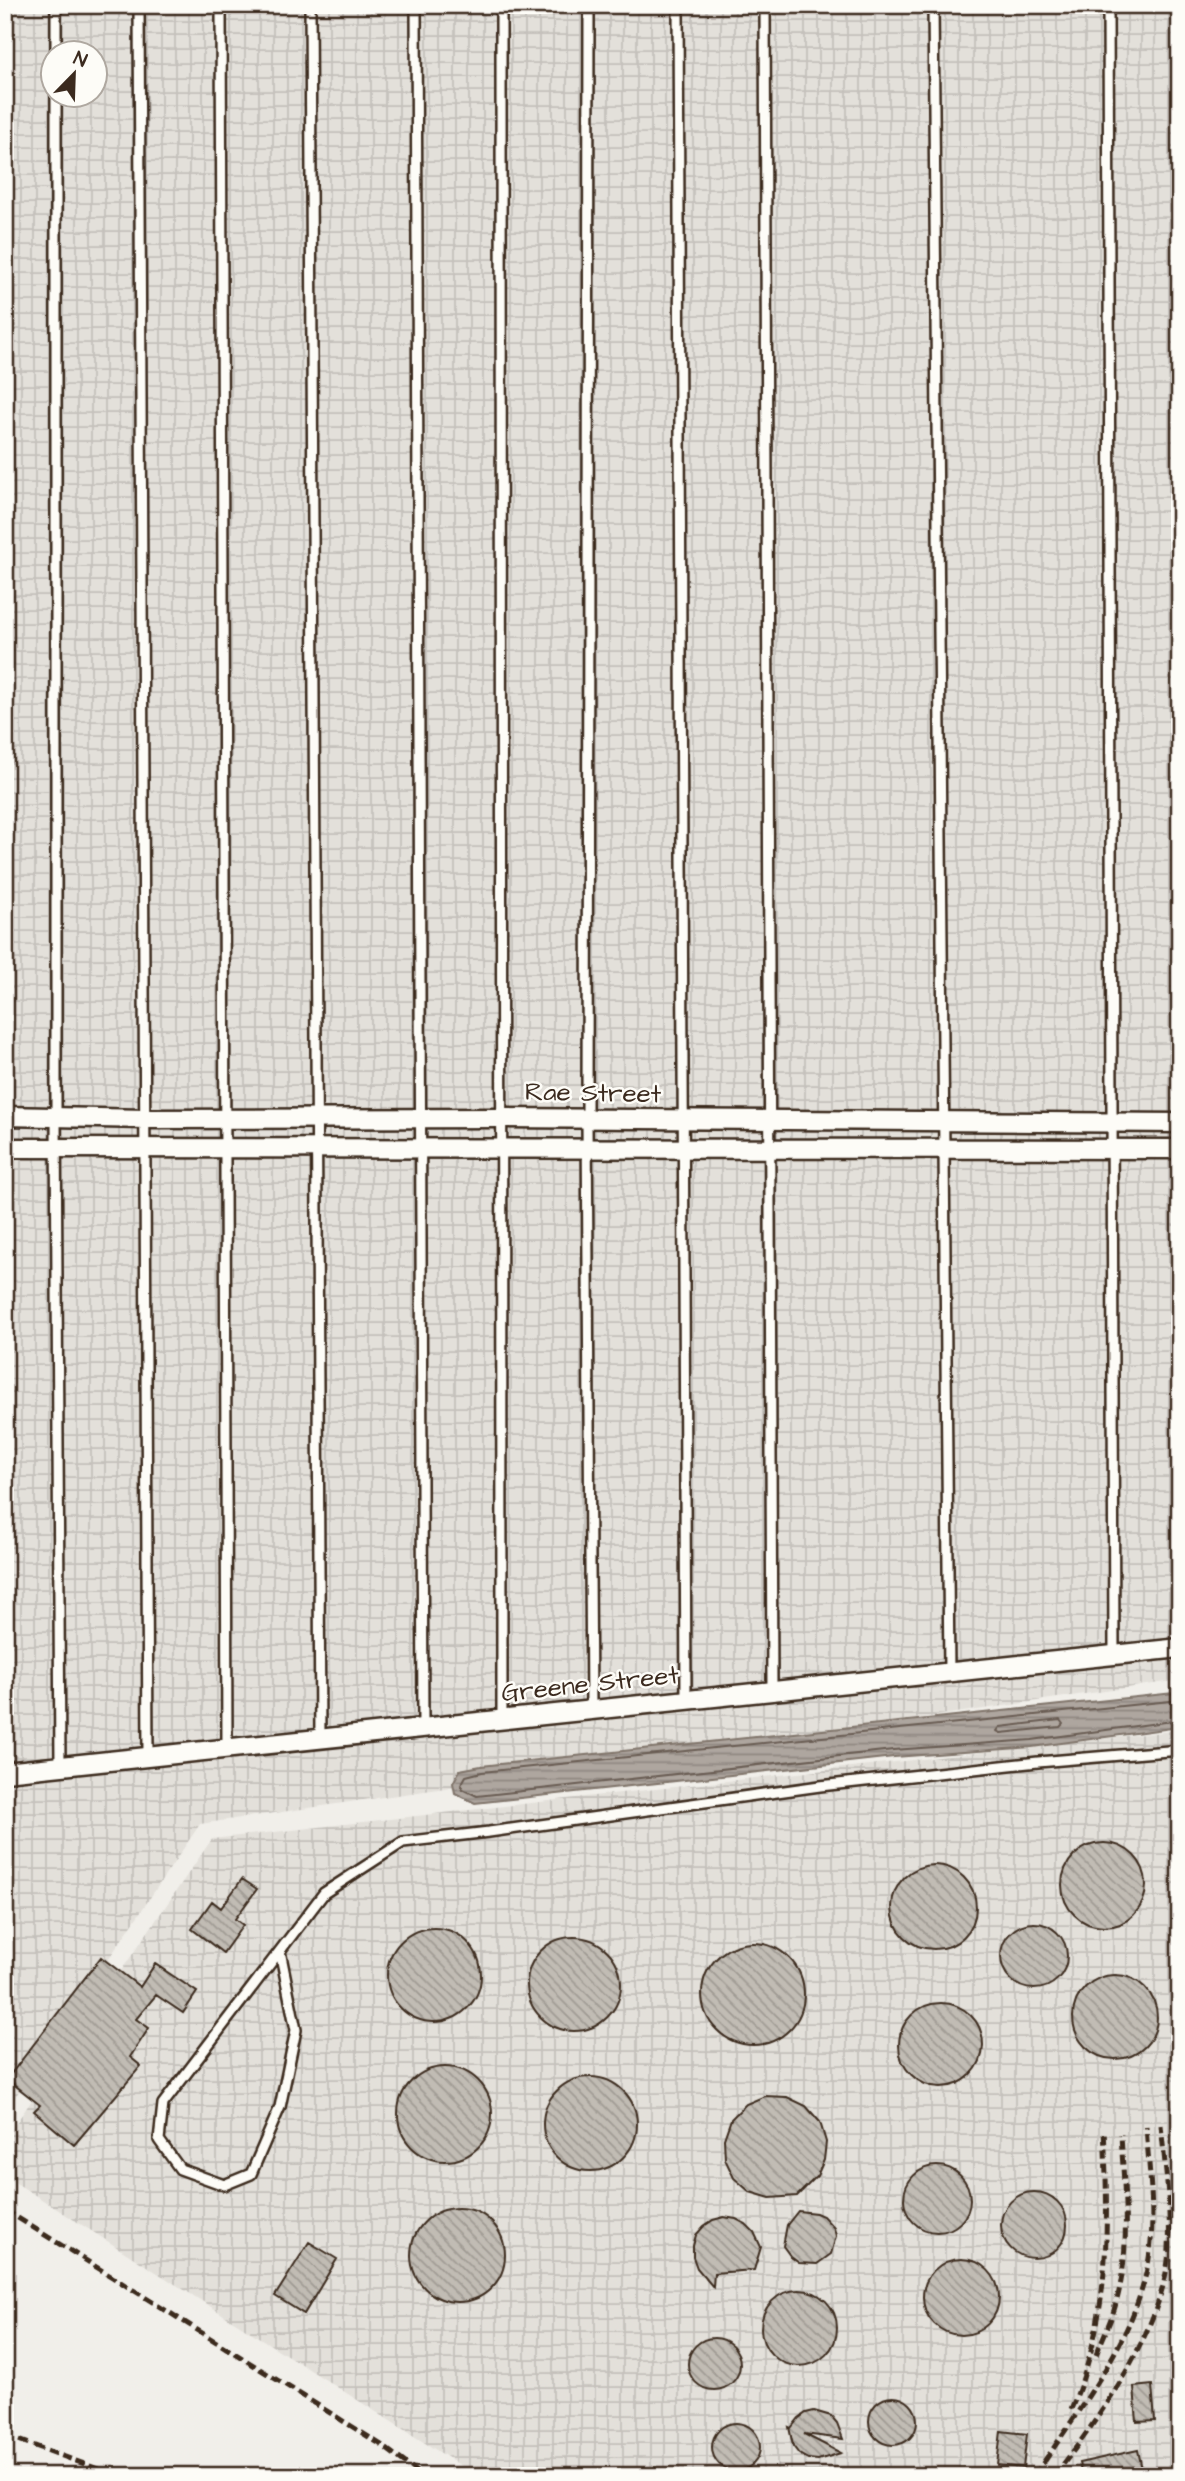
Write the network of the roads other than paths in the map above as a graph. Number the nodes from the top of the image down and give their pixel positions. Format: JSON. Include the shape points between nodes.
{"nodes":[{"id":1,"x":57,"y":5,"type":"edge"},
{"id":2,"x":139,"y":5,"type":"edge"},
{"id":3,"x":221,"y":5,"type":"edge"},
{"id":4,"x":310,"y":5,"type":"edge"},
{"id":5,"x":415,"y":5,"type":"edge"},
{"id":6,"x":501,"y":5,"type":"edge"},
{"id":7,"x":589,"y":5,"type":"edge"},
{"id":8,"x":678,"y":5,"type":"edge"},
{"id":9,"x":765,"y":5,"type":"edge"},
{"id":10,"x":933,"y":5,"type":"edge"},
{"id":11,"x":1108,"y":5,"type":"edge"},
{"id":12,"x":57,"y":38,"type":"edge"},
{"id":13,"x":56,"y":108,"type":"edge"},
{"id":14,"x":5,"y":1116,"type":"edge"},
{"id":15,"x":56,"y":1118,"type":"junction"},
{"id":16,"x":224,"y":1118,"type":"junction"},
{"id":17,"x":503,"y":1118,"type":"junction"},
{"id":18,"x":146,"y":1119,"type":"junction"},
{"id":19,"x":315,"y":1120,"type":"junction"},
{"id":20,"x":420,"y":1120,"type":"junction"},
{"id":21,"x":587,"y":1121,"type":"junction"},
{"id":22,"x":682,"y":1121,"type":"junction"},
{"id":23,"x":770,"y":1121,"type":"junction"},
{"id":24,"x":944,"y":1122,"type":"junction"},
{"id":25,"x":1112,"y":1123,"type":"junction"},
{"id":26,"x":1180,"y":1123,"type":"edge"},
{"id":27,"x":5,"y":1148,"type":"edge"},
{"id":28,"x":56,"y":1148,"type":"junction"},
{"id":29,"x":146,"y":1148,"type":"junction"},
{"id":30,"x":224,"y":1148,"type":"junction"},
{"id":31,"x":315,"y":1148,"type":"junction"},
{"id":32,"x":420,"y":1148,"type":"junction"},
{"id":33,"x":587,"y":1148,"type":"junction"},
{"id":34,"x":682,"y":1148,"type":"junction"},
{"id":35,"x":503,"y":1149,"type":"junction"},
{"id":36,"x":770,"y":1149,"type":"junction"},
{"id":37,"x":944,"y":1149,"type":"junction"},
{"id":38,"x":1112,"y":1149,"type":"junction"},
{"id":39,"x":1180,"y":1149,"type":"edge"},
{"id":40,"x":1180,"y":1647,"type":"edge"},
{"id":41,"x":1114,"y":1655,"type":"junction"},
{"id":42,"x":949,"y":1672,"type":"junction"},
{"id":43,"x":772,"y":1691,"type":"junction"},
{"id":44,"x":687,"y":1700,"type":"junction"},
{"id":45,"x":591,"y":1710,"type":"junction"},
{"id":46,"x":502,"y":1720,"type":"junction"},
{"id":47,"x":423,"y":1728,"type":"junction"},
{"id":48,"x":320,"y":1739,"type":"junction"},
{"id":49,"x":227,"y":1749,"type":"junction"},
{"id":50,"x":1180,"y":1750,"type":"edge"},
{"id":51,"x":148,"y":1757,"type":"junction"},
{"id":52,"x":60,"y":1767,"type":"junction"},
{"id":53,"x":5,"y":1772,"type":"edge"},
{"id":54,"x":280,"y":1951,"type":"junction"}],
"edges":[{"from":1,"to":12,"type":"lane"},
{"from":2,"to":18,"type":"lane"},
{"from":3,"to":16,"type":"lane"},
{"from":4,"to":19,"type":"lane"},
{"from":5,"to":20,"type":"lane"},
{"from":6,"to":17,"type":"lane"},
{"from":7,"to":21,"type":"lane"},
{"from":8,"to":22,"type":"lane"},
{"from":9,"to":23,"type":"lane"},
{"from":10,"to":24,"type":"lane"},
{"from":11,"to":25,"type":"lane"},
{"from":13,"to":15,"type":"lane"},
{"from":14,"to":15,"type":"street","name":"Rae Street"},
{"from":15,"to":18,"type":"street","name":"Rae Street"},
{"from":15,"to":28,"type":"lane"},
{"from":16,"to":18,"type":"street","name":"Rae Street"},
{"from":16,"to":19,"type":"street","name":"Rae Street"},
{"from":16,"to":30,"type":"lane"},
{"from":17,"to":20,"type":"street","name":"Rae Street"},
{"from":17,"to":21,"type":"street","name":"Rae Street"},
{"from":17,"to":35,"type":"lane"},
{"from":18,"to":29,"type":"lane"},
{"from":19,"to":20,"type":"street","name":"Rae Street"},
{"from":19,"to":31,"type":"lane"},
{"from":20,"to":32,"type":"lane"},
{"from":21,"to":22,"type":"street","name":"Rae Street"},
{"from":21,"to":33,"type":"lane"},
{"from":22,"to":23,"type":"street","name":"Rae Street"},
{"from":22,"to":34,"type":"lane"},
{"from":23,"to":24,"type":"street","name":"Rae Street"},
{"from":23,"to":36,"type":"lane"},
{"from":24,"to":25,"type":"street","name":"Rae Street"},
{"from":24,"to":37,"type":"lane"},
{"from":25,"to":26,"type":"street","name":"Rae Street"},
{"from":25,"to":38,"type":"lane"},
{"from":27,"to":28,"type":"street","name":"Rae Street"},
{"from":28,"to":29,"type":"street","name":"Rae Street"},
{"from":28,"to":52,"type":"lane"},
{"from":29,"to":30,"type":"street","name":"Rae Street"},
{"from":29,"to":51,"type":"lane"},
{"from":30,"to":31,"type":"street","name":"Rae Street"},
{"from":30,"to":49,"type":"lane"},
{"from":31,"to":32,"type":"street","name":"Rae Street"},
{"from":31,"to":48,"type":"lane"},
{"from":32,"to":35,"type":"street","name":"Rae Street"},
{"from":32,"to":47,"type":"lane"},
{"from":33,"to":34,"type":"street","name":"Rae Street"},
{"from":33,"to":35,"type":"street","name":"Rae Street"},
{"from":33,"to":45,"type":"lane"},
{"from":34,"to":36,"type":"street","name":"Rae Street"},
{"from":34,"to":44,"type":"lane"},
{"from":35,"to":46,"type":"lane"},
{"from":36,"to":37,"type":"street","name":"Rae Street"},
{"from":36,"to":43,"type":"lane"},
{"from":37,"to":38,"type":"street","name":"Rae Street"},
{"from":37,"to":42,"type":"lane"},
{"from":38,"to":39,"type":"street","name":"Rae Street"},
{"from":38,"to":41,"type":"lane"},
{"from":40,"to":41,"type":"street","name":"Greene Street"},
{"from":41,"to":42,"type":"street","name":"Greene Street"},
{"from":42,"to":43,"type":"street","name":"Greene Street"},
{"from":43,"to":44,"type":"street","name":"Greene Street"},
{"from":44,"to":45,"type":"street","name":"Greene Street"},
{"from":45,"to":46,"type":"street","name":"Greene Street"},
{"from":46,"to":47,"type":"street","name":"Greene Street"},
{"from":47,"to":48,"type":"street","name":"Greene Street"},
{"from":48,"to":49,"type":"street","name":"Greene Street"},
{"from":49,"to":51,"type":"street","name":"Greene Street"},
{"from":50,"to":54,"type":"lane","via":[[820,1786],[403,1842],[324,1893]]},
{"from":51,"to":52,"type":"street","name":"Greene Street"},
{"from":52,"to":53,"type":"street","name":"Greene Street"},
{"from":54,"to":54,"type":"lane","via":[[163,2104],[159,2140],[180,2169],[224,2185],[251,2174],[280,2107],[296,2030]]}]}
